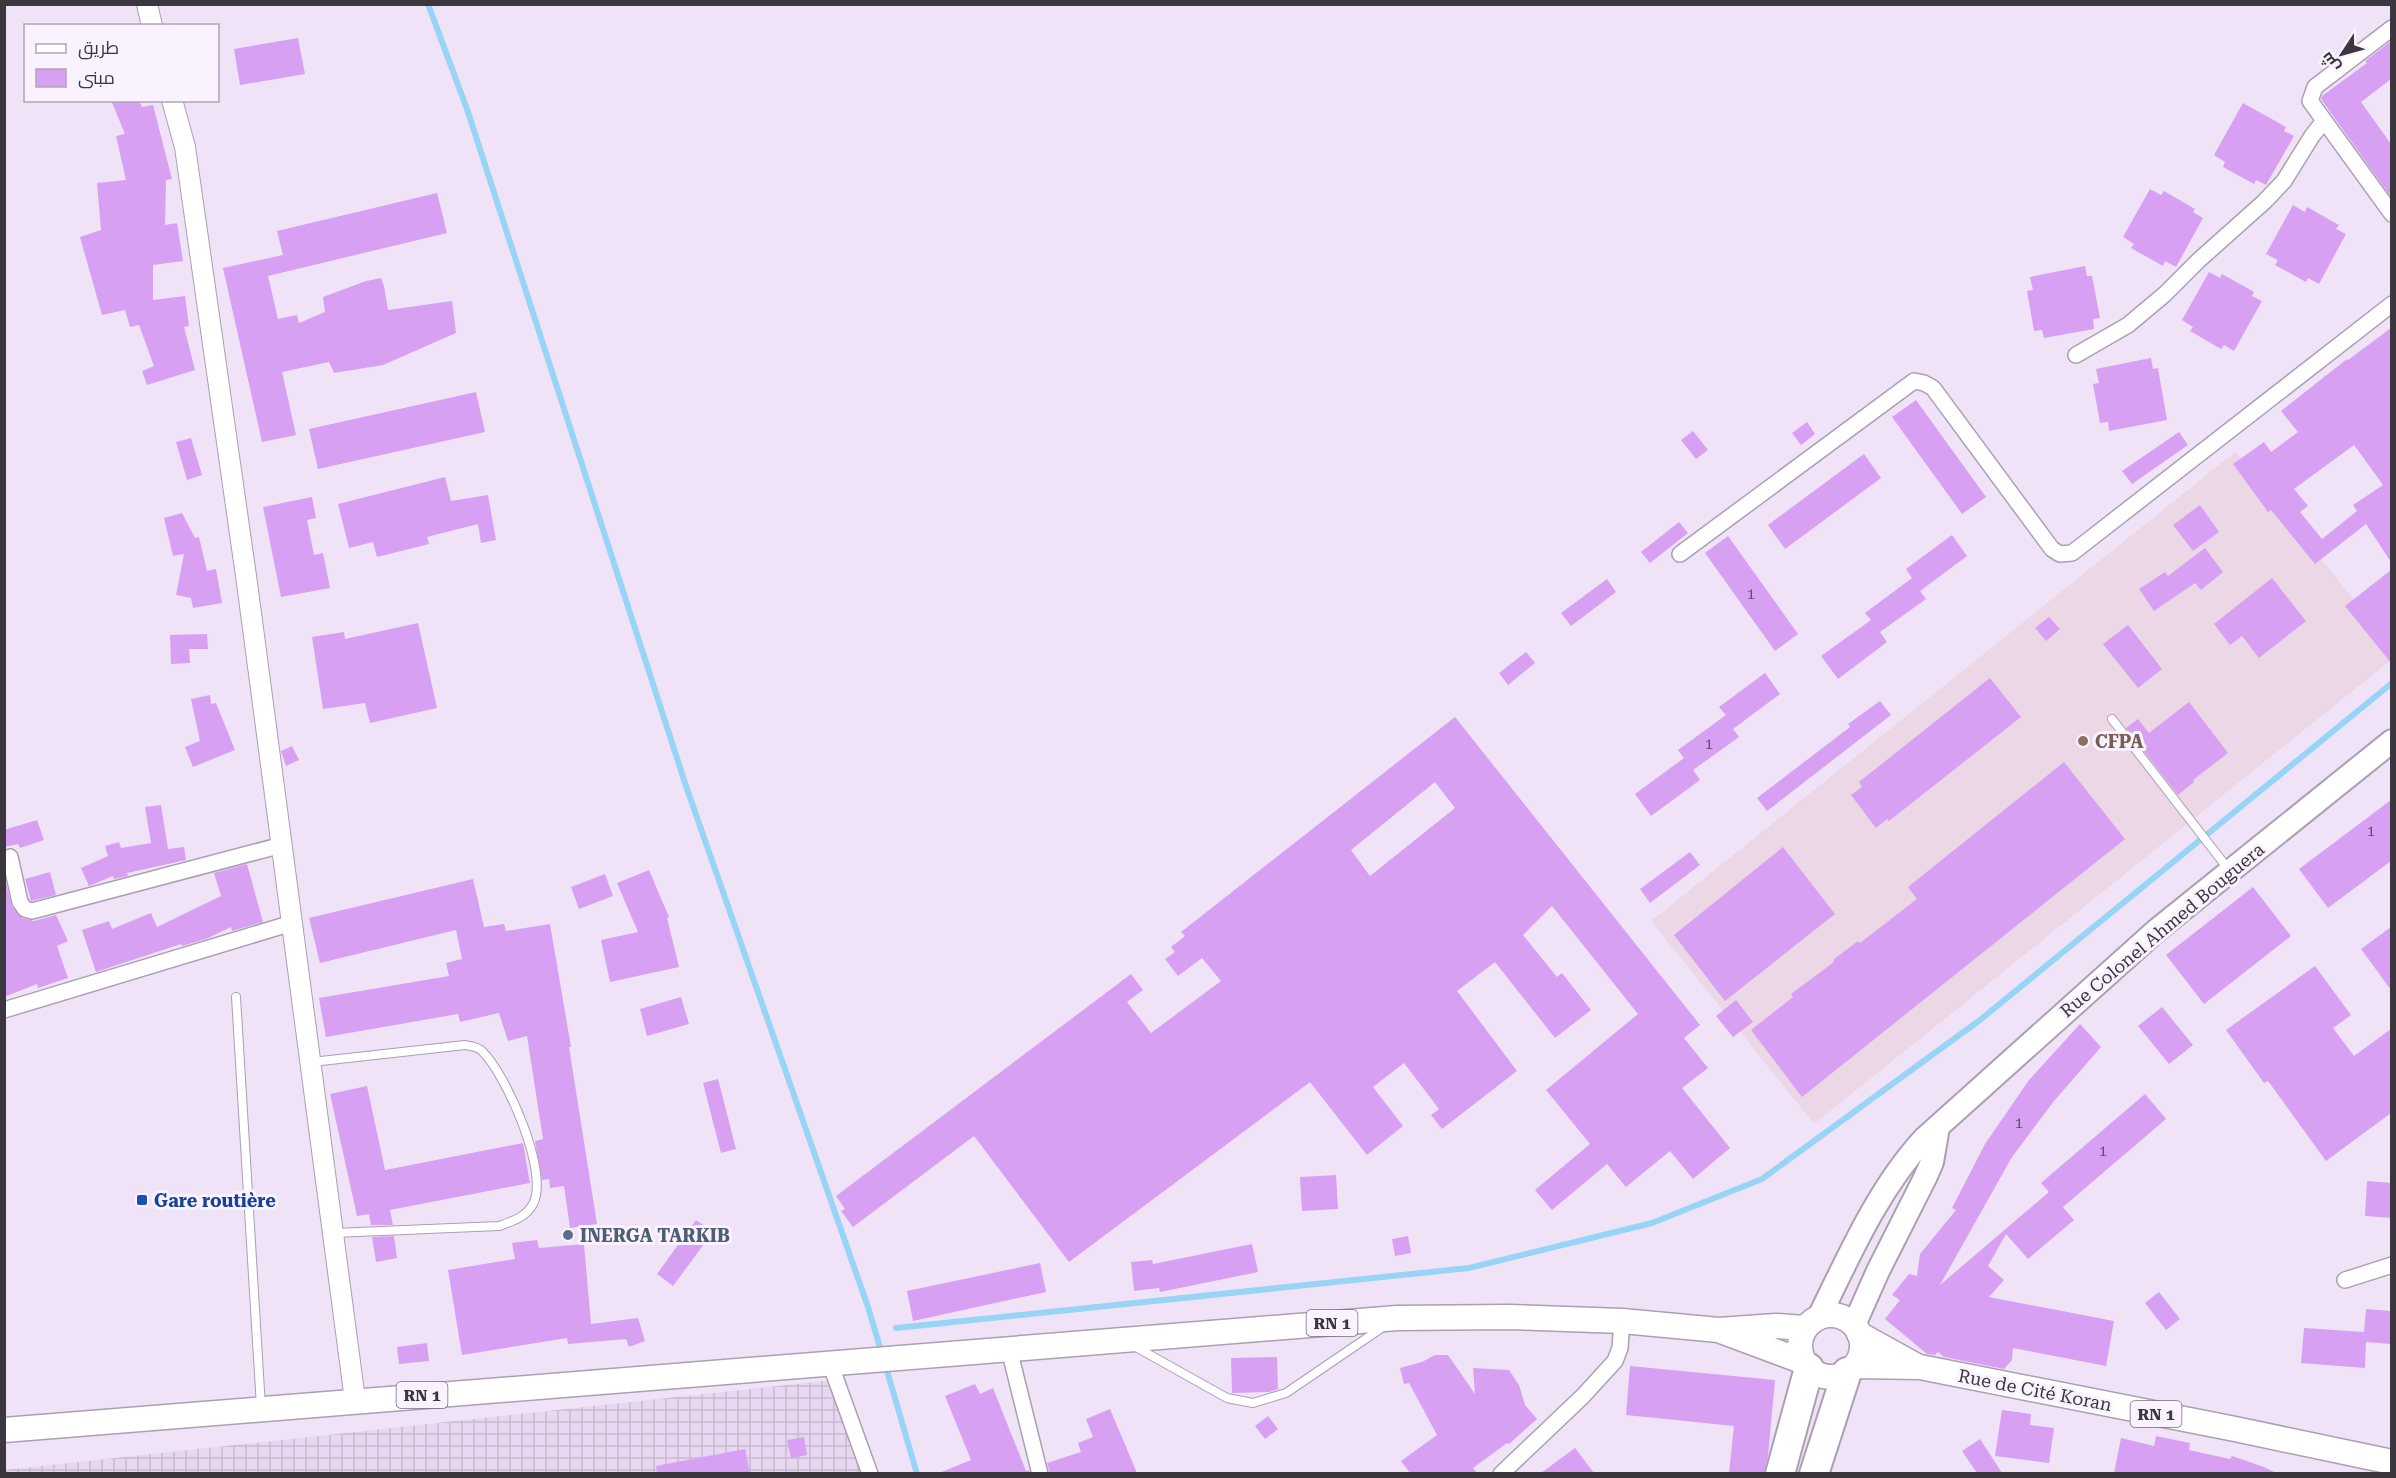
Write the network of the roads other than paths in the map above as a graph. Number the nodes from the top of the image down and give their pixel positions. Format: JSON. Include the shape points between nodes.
{"nodes":[{"id":1,"x":147,"y":4,"type":"edge"},
{"id":2,"x":152,"y":24,"type":"edge"},
{"id":3,"x":2391,"y":28,"type":"edge"},
{"id":4,"x":173,"y":102,"type":"edge"},
{"id":5,"x":2323,"y":122,"type":"junction"},
{"id":6,"x":2391,"y":214,"type":"edge"},
{"id":7,"x":2391,"y":304,"type":"edge"},
{"id":8,"x":2076,"y":355,"type":"dead end"},
{"id":9,"x":1680,"y":554,"type":"dead end"},
{"id":10,"x":2112,"y":719,"type":"dead end"},
{"id":11,"x":2391,"y":741,"type":"edge"},
{"id":12,"x":282,"y":845,"type":"junction"},
{"id":13,"x":10,"y":857,"type":"dead end"},
{"id":14,"x":2230,"y":871,"type":"junction"},
{"id":15,"x":292,"y":923,"type":"junction"},
{"id":16,"x":236,"y":997,"type":"dead end"},
{"id":17,"x":4,"y":1011,"type":"edge"},
{"id":18,"x":311,"y":1062,"type":"junction"},
{"id":19,"x":1938,"y":1127,"type":"junction"},
{"id":20,"x":333,"y":1233,"type":"junction"},
{"id":21,"x":2391,"y":1265,"type":"edge"},
{"id":22,"x":2345,"y":1280,"type":"dead end"},
{"id":23,"x":1397,"y":1318,"type":"junction"},
{"id":24,"x":1622,"y":1321,"type":"junction"},
{"id":25,"x":1812,"y":1322,"type":"junction"},
{"id":26,"x":1856,"y":1329,"type":"junction"},
{"id":27,"x":1719,"y":1330,"type":"junction"},
{"id":28,"x":1122,"y":1340,"type":"junction"},
{"id":29,"x":1009,"y":1349,"type":"junction"},
{"id":30,"x":835,"y":1362,"type":"junction"},
{"id":31,"x":1807,"y":1365,"type":"junction"},
{"id":32,"x":1920,"y":1367,"type":"junction"},
{"id":33,"x":1851,"y":1369,"type":"junction"},
{"id":34,"x":355,"y":1400,"type":"junction"},
{"id":35,"x":261,"y":1408,"type":"junction"},
{"id":36,"x":4,"y":1430,"type":"edge"},
{"id":37,"x":2391,"y":1462,"type":"edge"},
{"id":38,"x":870,"y":1473,"type":"edge"},
{"id":39,"x":1040,"y":1473,"type":"edge"},
{"id":40,"x":1501,"y":1473,"type":"edge"},
{"id":41,"x":1780,"y":1473,"type":"edge"},
{"id":42,"x":1814,"y":1473,"type":"edge"}],
"edges":[{"from":1,"to":2,"type":"street"},
{"from":3,"to":5,"type":"street","via":[[2314,87],[2310,101]]},
{"from":4,"to":12,"type":"street","via":[[185,147]]},
{"from":5,"to":6,"type":"street"},
{"from":5,"to":8,"type":"street","via":[[2284,181],[2264,202],[2128,325]]},
{"from":7,"to":9,"type":"street","via":[[2072,553],[2060,554],[2052,549],[1933,388],[1914,381]]},
{"from":10,"to":14,"type":"lane"},
{"from":11,"to":14,"type":"main road","name":"Rue Colonel Ahmed Bouguera"},
{"from":12,"to":13,"type":"street","via":[[32,911],[20,902]]},
{"from":12,"to":15,"type":"street"},
{"from":14,"to":19,"type":"main road","name":"Rue Colonel Ahmed Bouguera","via":[[2157,930]]},
{"from":15,"to":17,"type":"street"},
{"from":15,"to":18,"type":"street"},
{"from":16,"to":35,"type":"lane"},
{"from":18,"to":20,"type":"street"},
{"from":18,"to":20,"type":"lane","via":[[465,1045],[480,1049],[495,1065],[529,1137],[537,1174],[534,1202],[523,1216],[499,1226]]},
{"from":19,"to":25,"type":"main road","name":"Rue Colonel Ahmed Bouguera","via":[[1899,1168]]},
{"from":19,"to":26,"type":"main road","via":[[1932,1162],[1878,1271]]},
{"from":20,"to":34,"type":"street"},
{"from":21,"to":22,"type":"street"},
{"from":23,"to":24,"type":"main road","number":"RN 1"},
{"from":23,"to":28,"type":"main road","number":"RN 1"},
{"from":23,"to":28,"type":"lane","via":[[1286,1393],[1254,1403],[1227,1398]]},
{"from":24,"to":27,"type":"main road","number":"RN 1"},
{"from":24,"to":40,"type":"street","via":[[1615,1361]]},
{"from":25,"to":26,"type":"main road","via":[[1838,1315]]},
{"from":25,"to":27,"type":"main road","number":"RN 1"},
{"from":25,"to":31,"type":"main road","via":[[1799,1345]]},
{"from":26,"to":32,"type":"main road","number":"RN 1"},
{"from":26,"to":33,"type":"main road","via":[[1861,1349]]},
{"from":27,"to":31,"type":"main road","number":"RN 1"},
{"from":28,"to":29,"type":"main road","number":"RN 1"},
{"from":29,"to":30,"type":"main road","number":"RN 1"},
{"from":29,"to":39,"type":"street"},
{"from":30,"to":34,"type":"main road","number":"RN 1"},
{"from":30,"to":38,"type":"street"},
{"from":31,"to":33,"type":"main road","via":[[1816,1373],[1832,1377]]},
{"from":31,"to":41,"type":"highway"},
{"from":32,"to":33,"type":"main road","name":"Rue de Cité Koran","number":"RN 1"},
{"from":32,"to":37,"type":"main road","name":"Rue de Cité Koran","number":"RN 1"},
{"from":33,"to":42,"type":"highway"},
{"from":34,"to":35,"type":"main road","number":"RN 1"},
{"from":35,"to":36,"type":"main road","number":"RN 1"}]}
